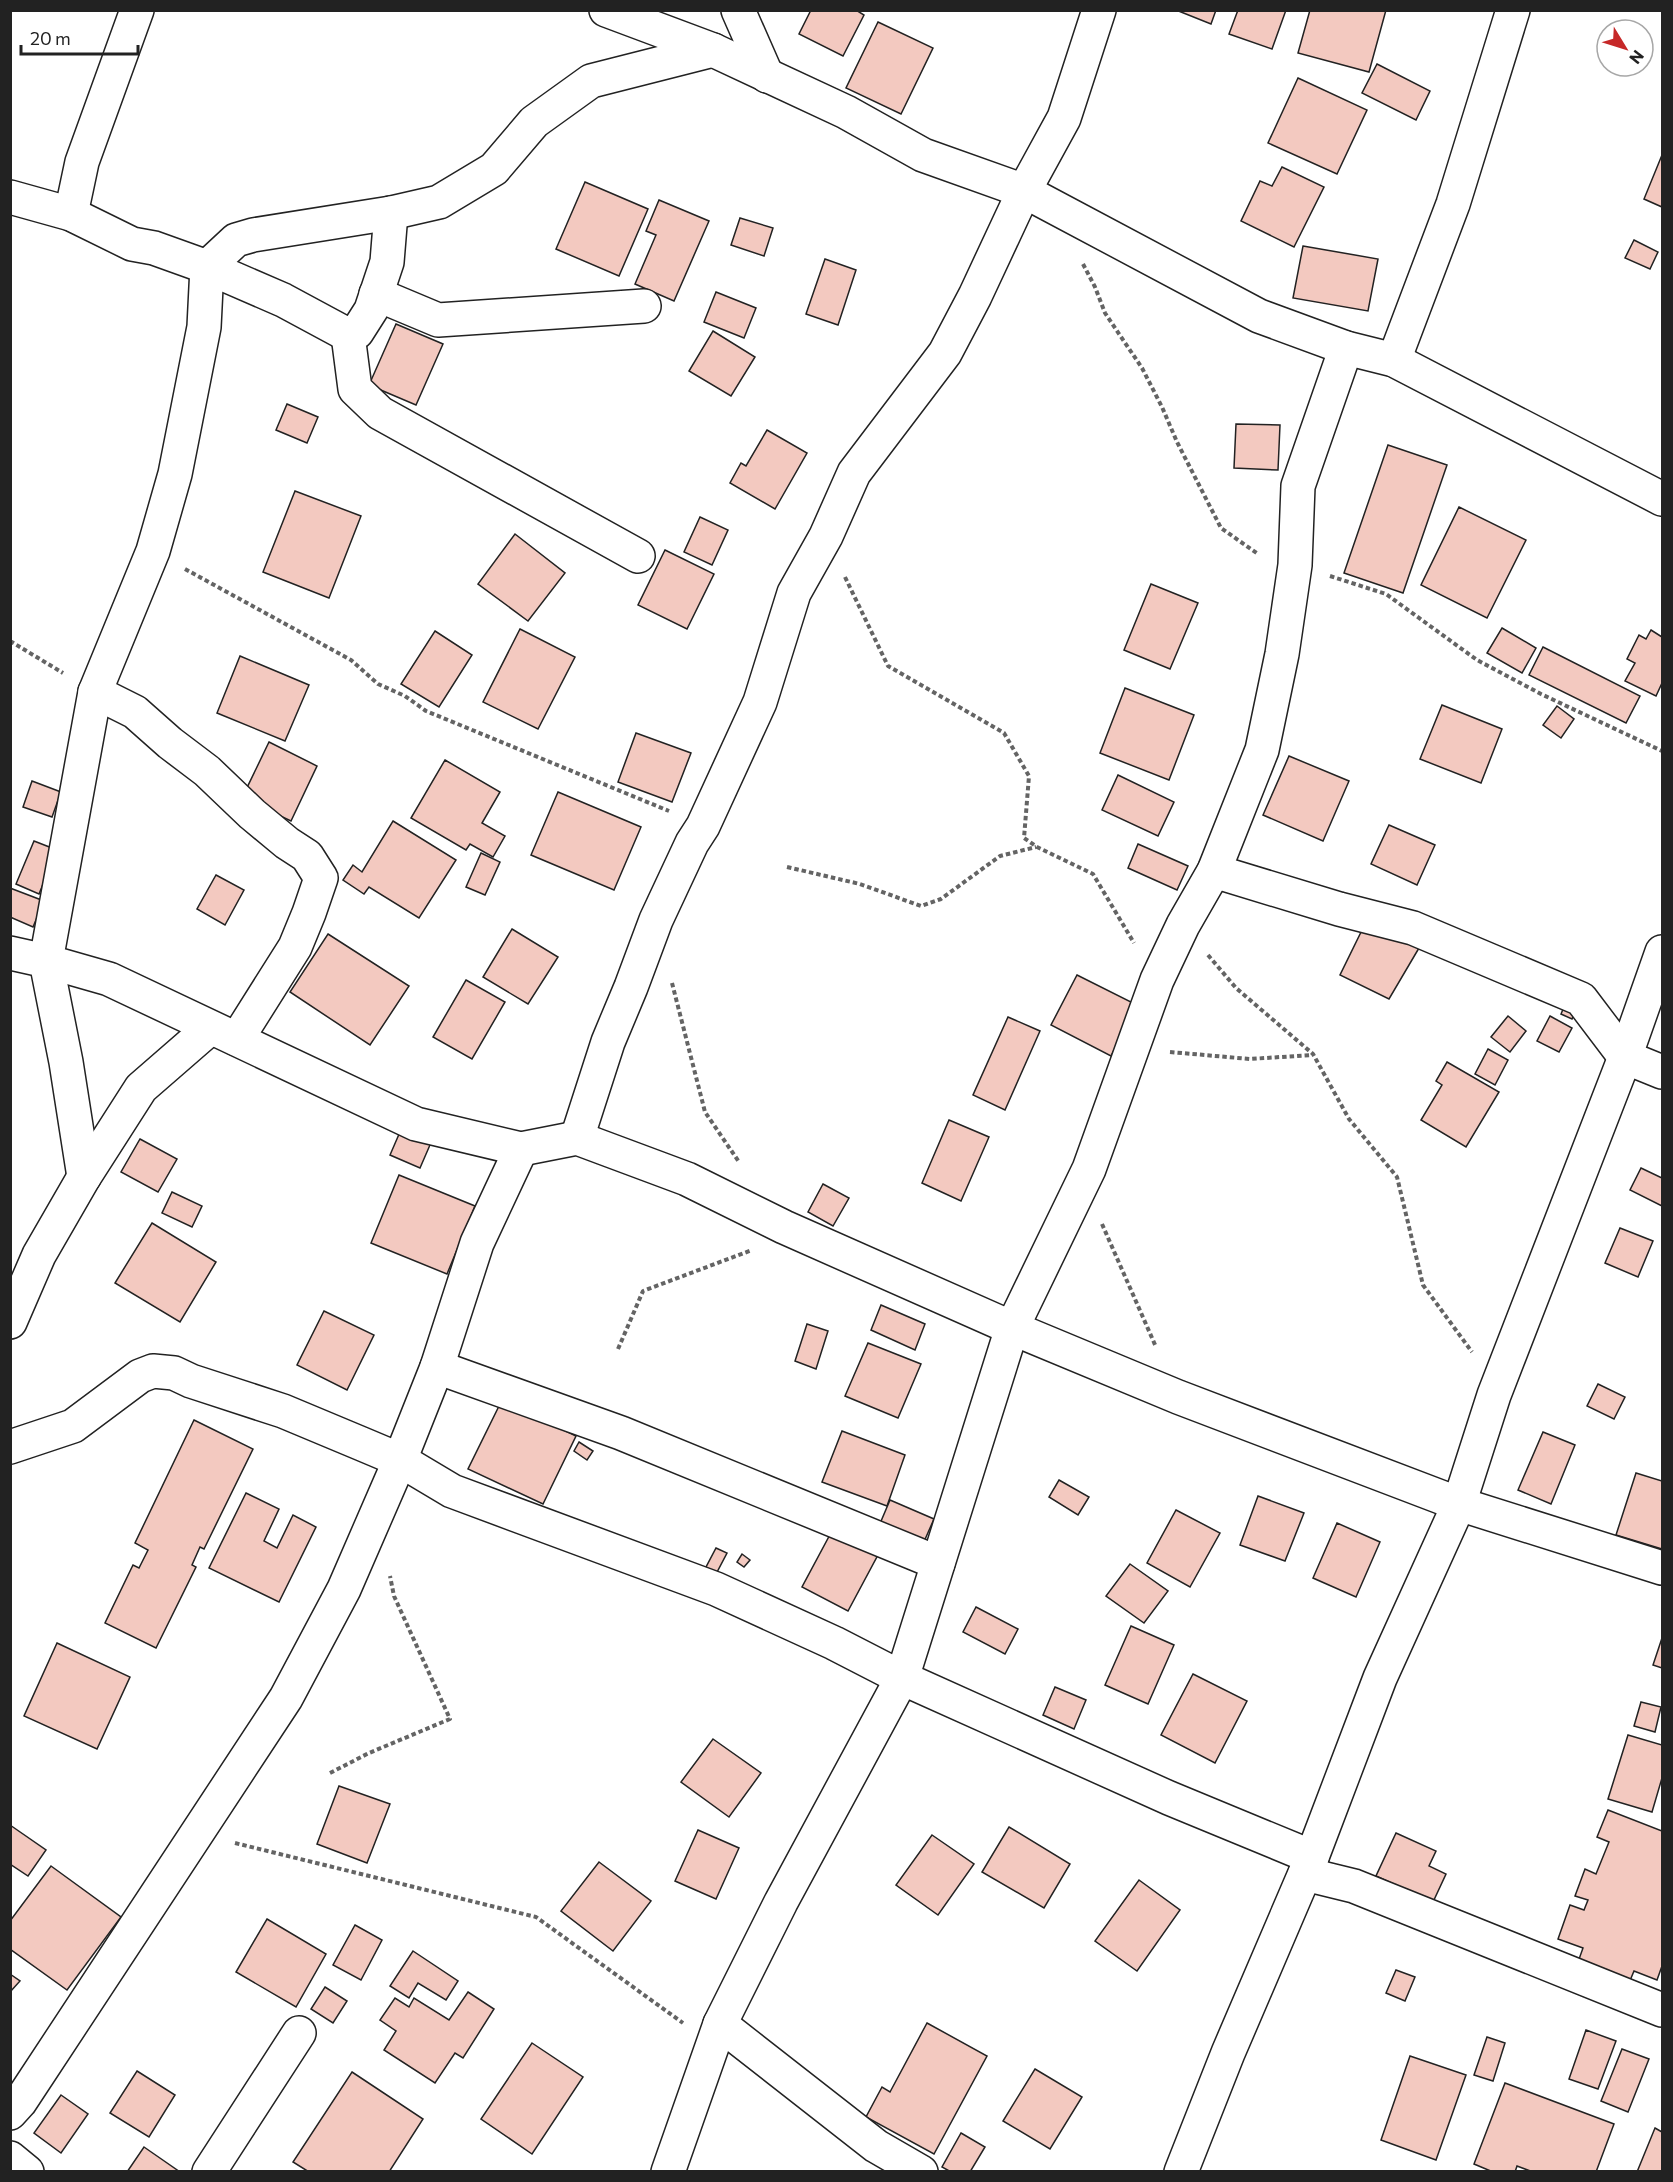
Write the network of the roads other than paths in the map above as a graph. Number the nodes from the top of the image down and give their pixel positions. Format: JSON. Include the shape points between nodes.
{"nodes":[{"id":1,"x":137,"y":10,"type":"edge"},
{"id":2,"x":606,"y":10,"type":"edge"},
{"id":3,"x":738,"y":10,"type":"edge"},
{"id":4,"x":1099,"y":10,"type":"edge"},
{"id":5,"x":1513,"y":10,"type":"edge"},
{"id":6,"x":713,"y":50,"type":"junction"},
{"id":7,"x":767,"y":76,"type":"junction"},
{"id":8,"x":1024,"y":191,"type":"junction"},
{"id":9,"x":10,"y":197,"type":"edge"},
{"id":10,"x":392,"y":213,"type":"junction"},
{"id":11,"x":71,"y":214,"type":"junction"},
{"id":12,"x":207,"y":267,"type":"junction"},
{"id":13,"x":376,"y":294,"type":"junction"},
{"id":14,"x":644,"y":306,"type":"dead end"},
{"id":15,"x":348,"y":335,"type":"junction"},
{"id":16,"x":1346,"y":348,"type":"junction"},
{"id":17,"x":1394,"y":360,"type":"junction"},
{"id":18,"x":1662,"y":499,"type":"edge"},
{"id":19,"x":638,"y":556,"type":"dead end"},
{"id":20,"x":95,"y":692,"type":"junction"},
{"id":21,"x":1214,"y":871,"type":"junction"},
{"id":22,"x":1662,"y":952,"type":"edge"},
{"id":23,"x":10,"y":953,"type":"edge"},
{"id":24,"x":46,"y":961,"type":"junction"},
{"id":25,"x":223,"y":1034,"type":"junction"},
{"id":26,"x":1625,"y":1057,"type":"junction"},
{"id":27,"x":1662,"y":1072,"type":"edge"},
{"id":28,"x":576,"y":1138,"type":"junction"},
{"id":29,"x":521,"y":1149,"type":"junction"},
{"id":30,"x":84,"y":1177,"type":"junction"},
{"id":31,"x":10,"y":1322,"type":"edge"},
{"id":32,"x":1011,"y":1328,"type":"junction"},
{"id":33,"x":436,"y":1367,"type":"junction"},
{"id":34,"x":10,"y":1447,"type":"edge"},
{"id":35,"x":400,"y":1460,"type":"junction"},
{"id":36,"x":1459,"y":1504,"type":"junction"},
{"id":37,"x":938,"y":1563,"type":"junction"},
{"id":38,"x":1662,"y":1568,"type":"edge"},
{"id":39,"x":902,"y":1678,"type":"junction"},
{"id":40,"x":1309,"y":1865,"type":"junction"},
{"id":41,"x":1662,"y":2010,"type":"edge"},
{"id":42,"x":299,"y":2033,"type":"dead end"},
{"id":43,"x":717,"y":2034,"type":"junction"},
{"id":44,"x":10,"y":2113,"type":"edge"},
{"id":45,"x":10,"y":2158,"type":"edge"},
{"id":46,"x":27,"y":2172,"type":"edge"},
{"id":47,"x":209,"y":2172,"type":"edge"},
{"id":48,"x":668,"y":2172,"type":"edge"},
{"id":49,"x":921,"y":2172,"type":"edge"},
{"id":50,"x":1181,"y":2172,"type":"edge"}],
"edges":[{"from":1,"to":11,"type":"street","via":[[82,162]]},
{"from":2,"to":6,"type":"street"},
{"from":3,"to":7,"type":"street"},
{"from":4,"to":8,"type":"street","via":[[1064,118]]},
{"from":5,"to":17,"type":"street","via":[[1453,204]]},
{"from":6,"to":7,"type":"street"},
{"from":6,"to":10,"type":"street","via":[[591,81],[534,122],[494,169],[439,202]]},
{"from":7,"to":8,"type":"street","via":[[846,112],[923,155]]},
{"from":8,"to":16,"type":"street","via":[[1259,316]]},
{"from":8,"to":28,"type":"street","via":[[945,353],[854,473],[826,536],[794,593],[760,702],[656,920],[608,1042]]},
{"from":9,"to":11,"type":"street"},
{"from":10,"to":12,"type":"street","via":[[253,235],[236,240]]},
{"from":10,"to":13,"type":"street","via":[[387,262]]},
{"from":11,"to":12,"type":"street","via":[[132,244]]},
{"from":12,"to":15,"type":"street","via":[[283,300]]},
{"from":12,"to":20,"type":"street","via":[[204,327],[175,474],[153,551]]},
{"from":13,"to":14,"type":"street","via":[[438,320]]},
{"from":13,"to":15,"type":"street","via":[[357,332]]},
{"from":15,"to":19,"type":"street","via":[[355,389],[380,413]]},
{"from":16,"to":17,"type":"street"},
{"from":16,"to":21,"type":"street","via":[[1298,486],[1295,565],[1262,750]]},
{"from":17,"to":18,"type":"street"},
{"from":20,"to":24,"type":"street"},
{"from":20,"to":25,"type":"street","via":[[135,712],[207,771],[261,821],[307,856],[321,878],[294,947]]},
{"from":21,"to":26,"type":"street","via":[[1413,928],[1581,999]]},
{"from":21,"to":32,"type":"street","via":[[1157,980],[1089,1168]]},
{"from":22,"to":26,"type":"street"},
{"from":23,"to":24,"type":"street"},
{"from":24,"to":25,"type":"street","via":[[109,979]]},
{"from":24,"to":30,"type":"street"},
{"from":25,"to":29,"type":"street","via":[[416,1124]]},
{"from":25,"to":30,"type":"street","via":[[141,1088]]},
{"from":26,"to":27,"type":"street"},
{"from":26,"to":36,"type":"street","via":[[1494,1395]]},
{"from":28,"to":29,"type":"street"},
{"from":28,"to":32,"type":"street","via":[[687,1179],[784,1227]]},
{"from":29,"to":33,"type":"street","via":[[477,1242]]},
{"from":30,"to":31,"type":"street","via":[[39,1255]]},
{"from":32,"to":36,"type":"street","via":[[1178,1397]]},
{"from":32,"to":37,"type":"street"},
{"from":33,"to":35,"type":"street"},
{"from":33,"to":37,"type":"street","via":[[621,1433]]},
{"from":34,"to":35,"type":"street","via":[[73,1426],[140,1376],[153,1371],[174,1373],[283,1411]]},
{"from":35,"to":39,"type":"street","via":[[452,1491],[716,1589]]},
{"from":35,"to":44,"type":"street","via":[[344,1589],[286,1698]]},
{"from":36,"to":38,"type":"street"},
{"from":36,"to":40,"type":"street","via":[[1380,1677]]},
{"from":37,"to":39,"type":"street"},
{"from":39,"to":40,"type":"street"},
{"from":39,"to":43,"type":"street","via":[[781,1902]]},
{"from":40,"to":41,"type":"street"},
{"from":40,"to":50,"type":"street"},
{"from":42,"to":47,"type":"street"},
{"from":43,"to":48,"type":"street"},
{"from":43,"to":49,"type":"street","via":[[876,2146]]},
{"from":45,"to":46,"type":"street"}]}
